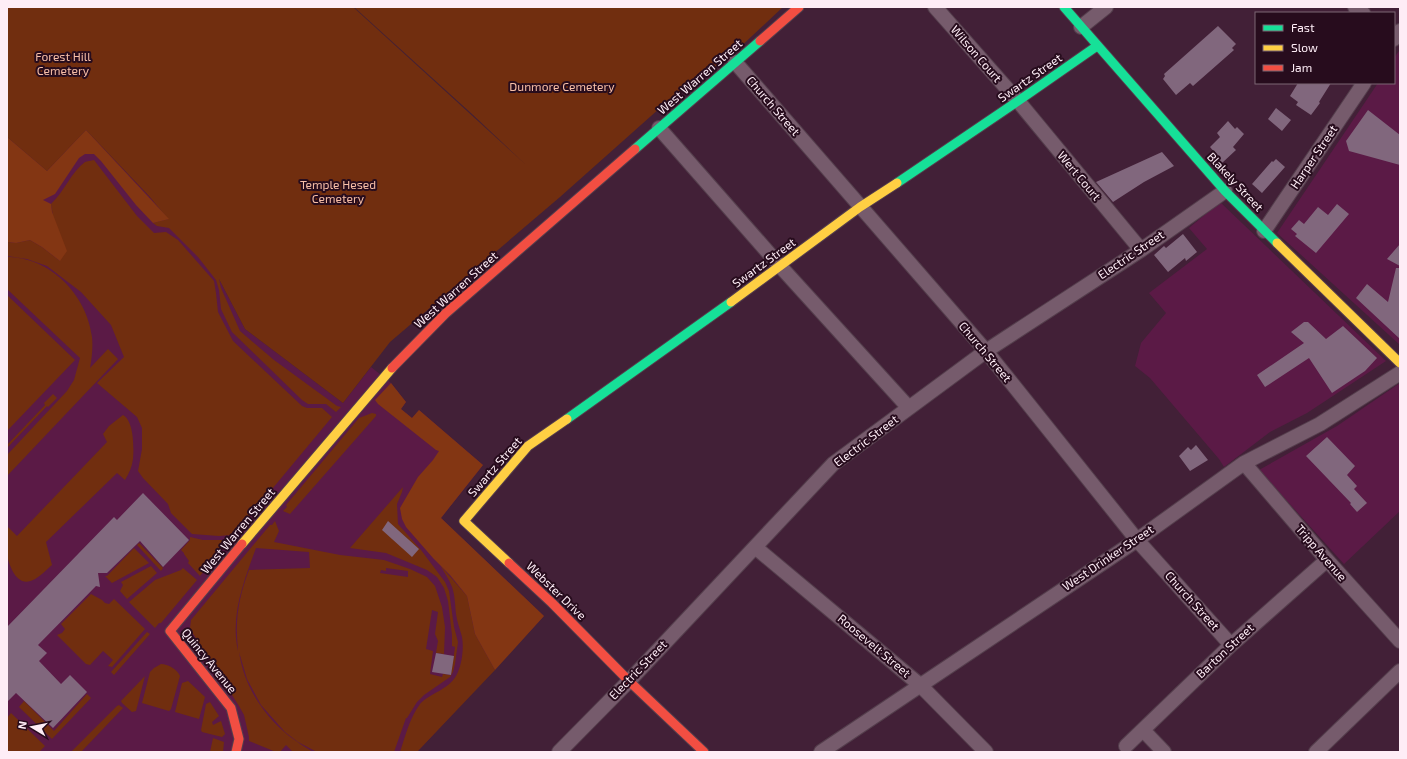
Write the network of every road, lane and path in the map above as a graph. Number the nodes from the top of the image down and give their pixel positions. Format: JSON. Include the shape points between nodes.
{"nodes":[{"id":1,"x":799,"y":7,"type":"edge"},
{"id":2,"x":935,"y":7,"type":"edge"},
{"id":3,"x":1064,"y":7,"type":"edge"},
{"id":4,"x":1106,"y":7,"type":"edge"},
{"id":5,"x":1081,"y":27,"type":"junction"},
{"id":6,"x":1097,"y":46,"type":"junction"},
{"id":7,"x":735,"y":62,"type":"junction"},
{"id":8,"x":1363,"y":84,"type":"edge"},
{"id":9,"x":1018,"y":101,"type":"junction"},
{"id":10,"x":659,"y":128,"type":"junction"},
{"id":11,"x":1225,"y":191,"type":"junction"},
{"id":12,"x":860,"y":207,"type":"junction"},
{"id":13,"x":1264,"y":231,"type":"junction"},
{"id":14,"x":1141,"y":250,"type":"junction"},
{"id":15,"x":780,"y":266,"type":"junction"},
{"id":16,"x":986,"y":351,"type":"junction"},
{"id":17,"x":1400,"y":363,"type":"edge"},
{"id":18,"x":1400,"y":373,"type":"edge"},
{"id":19,"x":909,"y":408,"type":"junction"},
{"id":20,"x":1244,"y":463,"type":"junction"},
{"id":21,"x":464,"y":521,"type":"joint"},
{"id":22,"x":1137,"y":540,"type":"junction"},
{"id":23,"x":755,"y":547,"type":"junction"},
{"id":24,"x":1327,"y":560,"type":"junction"},
{"id":25,"x":170,"y":631,"type":"joint"},
{"id":26,"x":1400,"y":641,"type":"edge"},
{"id":27,"x":1231,"y":645,"type":"junction"},
{"id":28,"x":1400,"y":670,"type":"edge"},
{"id":29,"x":629,"y":681,"type":"junction"},
{"id":30,"x":920,"y":685,"type":"junction"},
{"id":31,"x":1143,"y":730,"type":"junction"},
{"id":32,"x":1126,"y":746,"type":"dead end"},
{"id":33,"x":236,"y":752,"type":"edge"},
{"id":34,"x":559,"y":752,"type":"edge"},
{"id":35,"x":704,"y":752,"type":"edge"},
{"id":36,"x":821,"y":752,"type":"edge"},
{"id":37,"x":986,"y":752,"type":"edge"},
{"id":38,"x":1164,"y":752,"type":"edge"},
{"id":39,"x":1316,"y":752,"type":"edge"}],
"edges":[{"from":1,"to":7,"type":"street","name":"West Warren Street"},
{"from":2,"to":9,"type":"street","name":"Wilson Court"},
{"from":3,"to":5,"type":"street","name":"Blakely Street"},
{"from":4,"to":5,"type":"street"},
{"from":5,"to":6,"type":"street","name":"Blakely Street"},
{"from":6,"to":9,"type":"street","name":"Swartz Street"},
{"from":6,"to":11,"type":"street","name":"Blakely Street"},
{"from":7,"to":10,"type":"street","name":"West Warren Street"},
{"from":7,"to":12,"type":"street","name":"Church Street"},
{"from":8,"to":13,"type":"street","name":"Harper Street"},
{"from":9,"to":12,"type":"street","name":"Swartz Street"},
{"from":9,"to":14,"type":"street","name":"Wert Court"},
{"from":10,"to":15,"type":"street"},
{"from":10,"to":25,"type":"street","name":"West Warren Street","via":[[446,312],[392,368]]},
{"from":11,"to":13,"type":"street","name":"Blakely Street"},
{"from":11,"to":14,"type":"street","name":"Electric Street"},
{"from":12,"to":15,"type":"street","name":"Swartz Street"},
{"from":12,"to":16,"type":"street","name":"Church Street"},
{"from":13,"to":17,"type":"street","name":"Blakely Street"},
{"from":14,"to":16,"type":"street","name":"Electric Street"},
{"from":15,"to":19,"type":"street"},
{"from":15,"to":21,"type":"street","name":"Swartz Street","via":[[528,446]]},
{"from":16,"to":19,"type":"street","name":"Electric Street"},
{"from":16,"to":22,"type":"street","name":"Church Street"},
{"from":18,"to":20,"type":"street","name":"West Drinker Street","via":[[1320,424]]},
{"from":19,"to":23,"type":"street","name":"Electric Street","via":[[833,464]]},
{"from":20,"to":22,"type":"street","name":"West Drinker Street"},
{"from":20,"to":24,"type":"street","name":"Tripp Avenue"},
{"from":21,"to":29,"type":"street","name":"Webster Drive","via":[[552,603]]},
{"from":22,"to":27,"type":"street","name":"Church Street"},
{"from":22,"to":30,"type":"street","name":"West Drinker Street"},
{"from":23,"to":29,"type":"street","name":"Electric Street"},
{"from":23,"to":30,"type":"street","name":"Roosevelt Street"},
{"from":24,"to":26,"type":"street","name":"Tripp Avenue"},
{"from":24,"to":27,"type":"street","name":"Barton Street"},
{"from":25,"to":33,"type":"street","name":"Quincy Avenue","via":[[231,708],[239,739]]},
{"from":27,"to":31,"type":"street","name":"Barton Street"},
{"from":28,"to":39,"type":"street"},
{"from":29,"to":34,"type":"street","name":"Electric Street"},
{"from":29,"to":35,"type":"street","name":"Webster Drive"},
{"from":30,"to":36,"type":"street","name":"West Drinker Street"},
{"from":30,"to":37,"type":"street","name":"Roosevelt Street"},
{"from":31,"to":32,"type":"street","name":"Barton Street"},
{"from":31,"to":38,"type":"street"}]}
